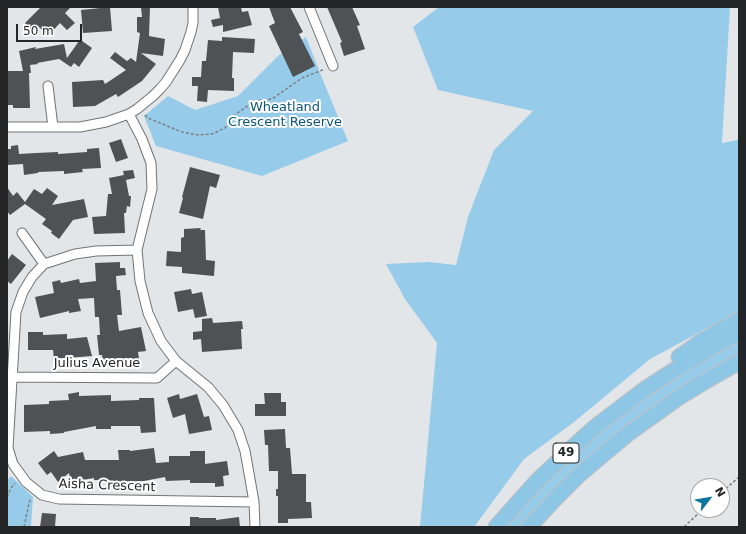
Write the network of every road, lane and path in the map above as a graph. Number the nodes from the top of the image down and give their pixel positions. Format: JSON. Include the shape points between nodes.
{"nodes":[{"id":1,"x":193,"y":7,"type":"edge"},
{"id":2,"x":309,"y":7,"type":"edge"},
{"id":3,"x":333,"y":66,"type":"joint"},
{"id":4,"x":48,"y":86,"type":"dead end"},
{"id":5,"x":133,"y":112,"type":"junction"},
{"id":6,"x":7,"y":127,"type":"edge"},
{"id":7,"x":53,"y":127,"type":"junction"},
{"id":8,"x":22,"y":234,"type":"dead end"},
{"id":9,"x":137,"y":250,"type":"junction"},
{"id":10,"x":44,"y":264,"type":"junction"},
{"id":11,"x":739,"y":320,"type":"edge"},
{"id":12,"x":739,"y":333,"type":"edge"},
{"id":13,"x":176,"y":361,"type":"junction"},
{"id":14,"x":739,"y":362,"type":"edge"},
{"id":15,"x":12,"y":377,"type":"junction"},
{"id":16,"x":645,"y":389,"type":"junction"},
{"id":17,"x":21,"y":475,"type":"junction"},
{"id":18,"x":739,"y":477,"type":"edge"},
{"id":19,"x":730,"y":485,"type":"edge"},
{"id":20,"x":35,"y":489,"type":"junction"},
{"id":21,"x":7,"y":497,"type":"edge"},
{"id":22,"x":254,"y":502,"type":"junction"},
{"id":23,"x":694,"y":518,"type":"edge"},
{"id":24,"x":24,"y":527,"type":"edge"},
{"id":25,"x":256,"y":527,"type":"edge"},
{"id":26,"x":496,"y":527,"type":"edge"},
{"id":27,"x":530,"y":527,"type":"edge"},
{"id":28,"x":684,"y":527,"type":"edge"}],
"edges":[{"from":1,"to":5,"type":"street","via":[[191,32],[176,67],[160,89]]},
{"from":2,"to":3,"type":"street"},
{"from":3,"to":5,"type":"path","via":[[302,78],[272,99],[255,101],[233,116],[225,128],[212,134],[182,132]]},
{"from":4,"to":7,"type":"street"},
{"from":5,"to":7,"type":"street","via":[[106,122],[80,127]]},
{"from":5,"to":9,"type":"street","via":[[151,163],[152,189]]},
{"from":6,"to":7,"type":"street"},
{"from":8,"to":10,"type":"street"},
{"from":9,"to":10,"type":"street","via":[[75,254]]},
{"from":9,"to":13,"type":"street","via":[[140,281],[148,313],[161,341]]},
{"from":10,"to":15,"type":"street","name":"Aisha Crescent","via":[[23,292],[16,312]]},
{"from":11,"to":16,"type":"highway","via":[[700,342],[675,360]]},
{"from":12,"to":16,"type":"highway","number":"49"},
{"from":13,"to":15,"type":"street","name":"Julius Avenue","via":[[157,378]]},
{"from":13,"to":22,"type":"street","via":[[208,387],[223,405],[238,430],[245,451]]},
{"from":14,"to":27,"type":"highway","number":"49","via":[[678,398],[629,433],[580,474]]},
{"from":15,"to":17,"type":"street","name":"Aisha Crescent","via":[[8,448],[13,464]]},
{"from":16,"to":26,"type":"highway","number":"49","via":[[573,447],[537,481]]},
{"from":17,"to":20,"type":"street","name":"Aisha Crescent"},
{"from":17,"to":21,"type":"path"},
{"from":18,"to":19,"type":"path"},
{"from":20,"to":22,"type":"street","name":"Aisha Crescent","via":[[42,495],[59,499]]},
{"from":20,"to":24,"type":"path"},
{"from":22,"to":25,"type":"street"},
{"from":23,"to":28,"type":"path"}]}
